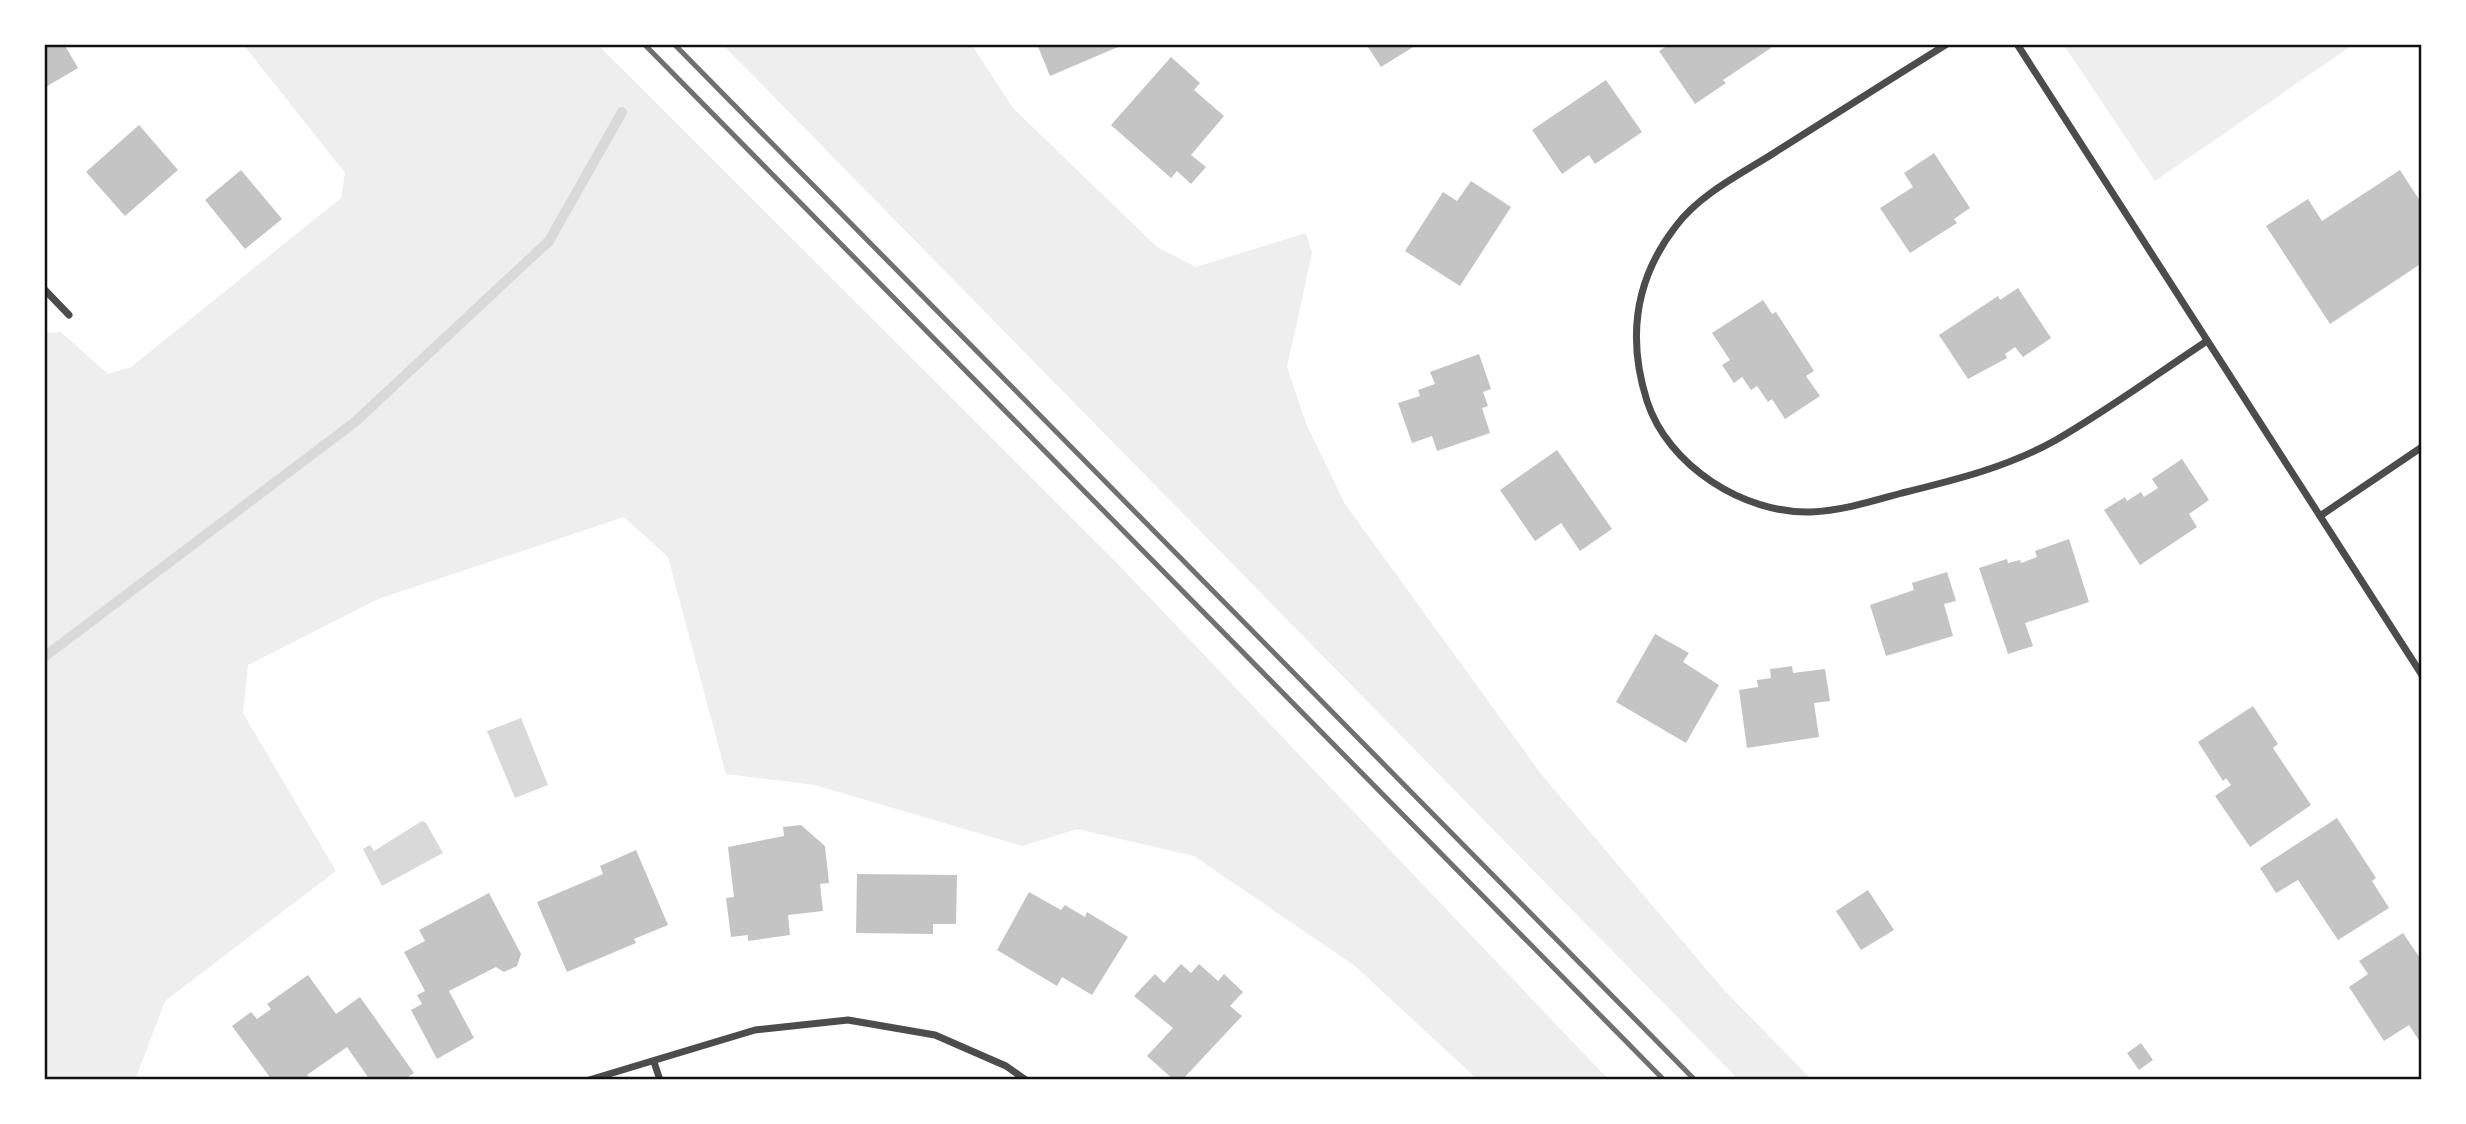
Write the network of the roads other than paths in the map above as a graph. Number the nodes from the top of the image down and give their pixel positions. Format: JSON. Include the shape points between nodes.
{"nodes":[{"id":1,"x":1947,"y":44,"type":"edge"},
{"id":2,"x":2017,"y":44,"type":"edge"},
{"id":3,"x":44,"y":289,"type":"edge"},
{"id":4,"x":69,"y":315,"type":"dead end"},
{"id":5,"x":2207,"y":341,"type":"junction"},
{"id":6,"x":2422,"y":447,"type":"edge"},
{"id":7,"x":2320,"y":516,"type":"junction"},
{"id":8,"x":2422,"y":675,"type":"edge"},
{"id":9,"x":654,"y":1062,"type":"junction"},
{"id":10,"x":589,"y":1080,"type":"edge"},
{"id":11,"x":660,"y":1080,"type":"edge"},
{"id":12,"x":1026,"y":1080,"type":"edge"}],
"edges":[{"from":1,"to":5,"type":"street","via":[[1712,193],[1676,224],[1649,269],[1636,314],[1636,368],[1651,412],[1680,456],[1720,488],[1762,506],[1810,512],[1858,505],[1989,471],[2055,440]]},
{"from":2,"to":5,"type":"street"},
{"from":3,"to":4,"type":"street"},
{"from":5,"to":7,"type":"street"},
{"from":6,"to":7,"type":"street"},
{"from":7,"to":8,"type":"street"},
{"from":9,"to":10,"type":"street"},
{"from":9,"to":11,"type":"street"},
{"from":9,"to":12,"type":"street","via":[[755,1030],[848,1020],[935,1035],[1006,1066]]}]}
